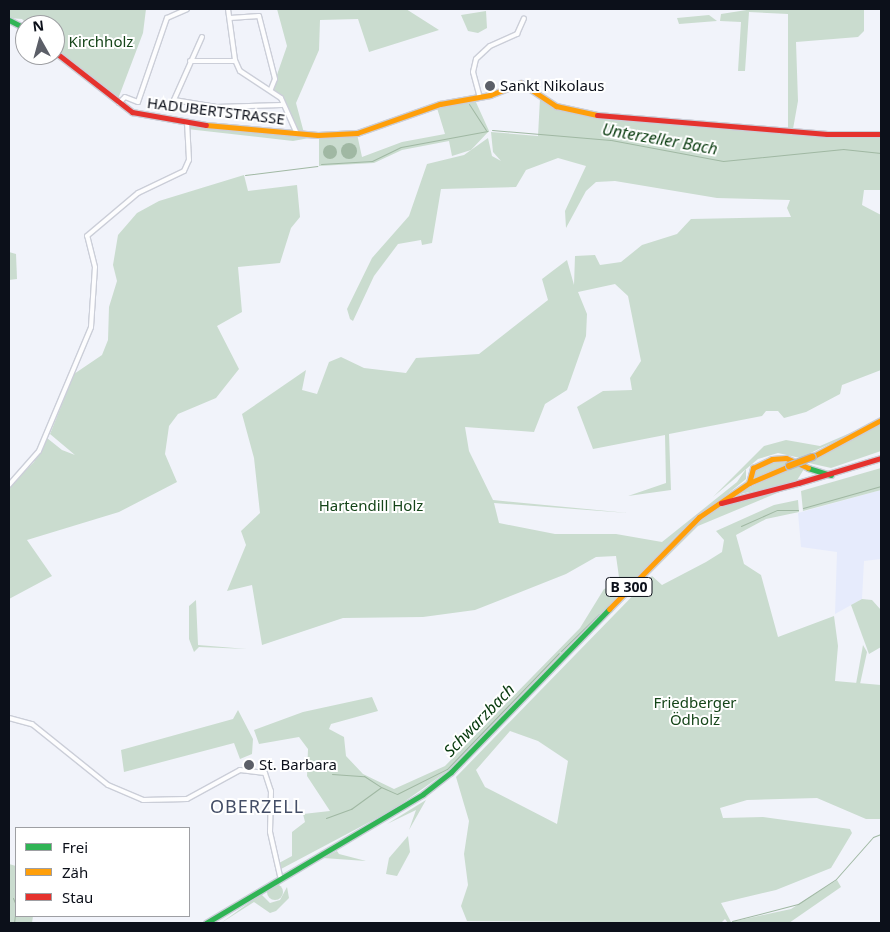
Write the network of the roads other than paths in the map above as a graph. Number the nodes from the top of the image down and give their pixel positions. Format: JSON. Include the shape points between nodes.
{"nodes":[{"id":1,"x":187,"y":9,"type":"edge"},
{"id":2,"x":228,"y":9,"type":"edge"},
{"id":3,"x":171,"y":11,"type":"edge"},
{"id":4,"x":230,"y":18,"type":"junction"},
{"id":5,"x":524,"y":18,"type":"dead end"},
{"id":6,"x":202,"y":37,"type":"dead end"},
{"id":7,"x":65,"y":60,"type":"edge"},
{"id":8,"x":190,"y":61,"type":"junction"},
{"id":9,"x":235,"y":62,"type":"junction"},
{"id":10,"x":477,"y":88,"type":"junction"},
{"id":11,"x":271,"y":89,"type":"junction"},
{"id":12,"x":480,"y":98,"type":"junction"},
{"id":13,"x":470,"y":99,"type":"junction"},
{"id":14,"x":118,"y":103,"type":"junction"},
{"id":15,"x":282,"y":105,"type":"junction"},
{"id":16,"x":187,"y":123,"type":"junction"},
{"id":17,"x":297,"y":134,"type":"junction"},
{"id":18,"x":881,"y":134,"type":"edge"},
{"id":19,"x":881,"y":420,"type":"edge"},
{"id":20,"x":881,"y":458,"type":"edge"},
{"id":21,"x":836,"y":474,"type":"junction"},
{"id":22,"x":749,"y":482,"type":"junction"},
{"id":23,"x":9,"y":485,"type":"edge"},
{"id":24,"x":712,"y":506,"type":"junction"},
{"id":25,"x":9,"y":718,"type":"edge"},
{"id":26,"x":280,"y":876,"type":"junction"},
{"id":27,"x":206,"y":923,"type":"edge"}],
"edges":[{"from":1,"to":3,"type":"street"},
{"from":2,"to":4,"type":"street"},
{"from":3,"to":14,"type":"street","via":[[138,102],[125,96]]},
{"from":4,"to":9,"type":"street"},
{"from":4,"to":11,"type":"street","via":[[259,16],[275,79]]},
{"from":5,"to":10,"type":"street","via":[[517,34],[490,46],[476,59],[473,72]]},
{"from":6,"to":8,"type":"street"},
{"from":7,"to":14,"type":"main road","name":"HADUBERTSTRASSE"},
{"from":8,"to":9,"type":"street"},
{"from":8,"to":15,"type":"street","via":[[174,100],[216,107]]},
{"from":9,"to":11,"type":"street","via":[[247,78]]},
{"from":10,"to":12,"type":"street"},
{"from":10,"to":13,"type":"street"},
{"from":11,"to":15,"type":"street"},
{"from":12,"to":13,"type":"main road","name":"HADUBERTSTRASSE"},
{"from":12,"to":18,"type":"main road","name":"HADUBERTSTRASSE","via":[[521,83],[556,106],[587,114],[826,134]]},
{"from":13,"to":17,"type":"main road","name":"HADUBERTSTRASSE","via":[[440,104],[379,128],[334,135]]},
{"from":14,"to":16,"type":"main road","name":"HADUBERTSTRASSE","via":[[140,115]]},
{"from":15,"to":17,"type":"street"},
{"from":16,"to":17,"type":"main road","name":"HADUBERTSTRASSE"},
{"from":16,"to":23,"type":"street","via":[[189,157],[184,171],[138,193],[87,236],[95,267],[90,327],[39,451]]},
{"from":19,"to":22,"type":"main road","number":"B 300","bridge":true,"via":[[812,457]]},
{"from":20,"to":21,"type":"main road"},
{"from":21,"to":22,"type":"main road","via":[[808,468],[786,458],[772,459],[753,468]]},
{"from":21,"to":24,"type":"main road"},
{"from":22,"to":24,"type":"main road","number":"B 300"},
{"from":24,"to":26,"type":"main road","number":"B 300","via":[[451,772],[407,804]]},
{"from":25,"to":26,"type":"street","via":[[32,724],[126,795],[153,802],[197,796],[240,770],[265,773],[271,791],[270,832]]},
{"from":26,"to":27,"type":"main road","number":"B 300"}]}
